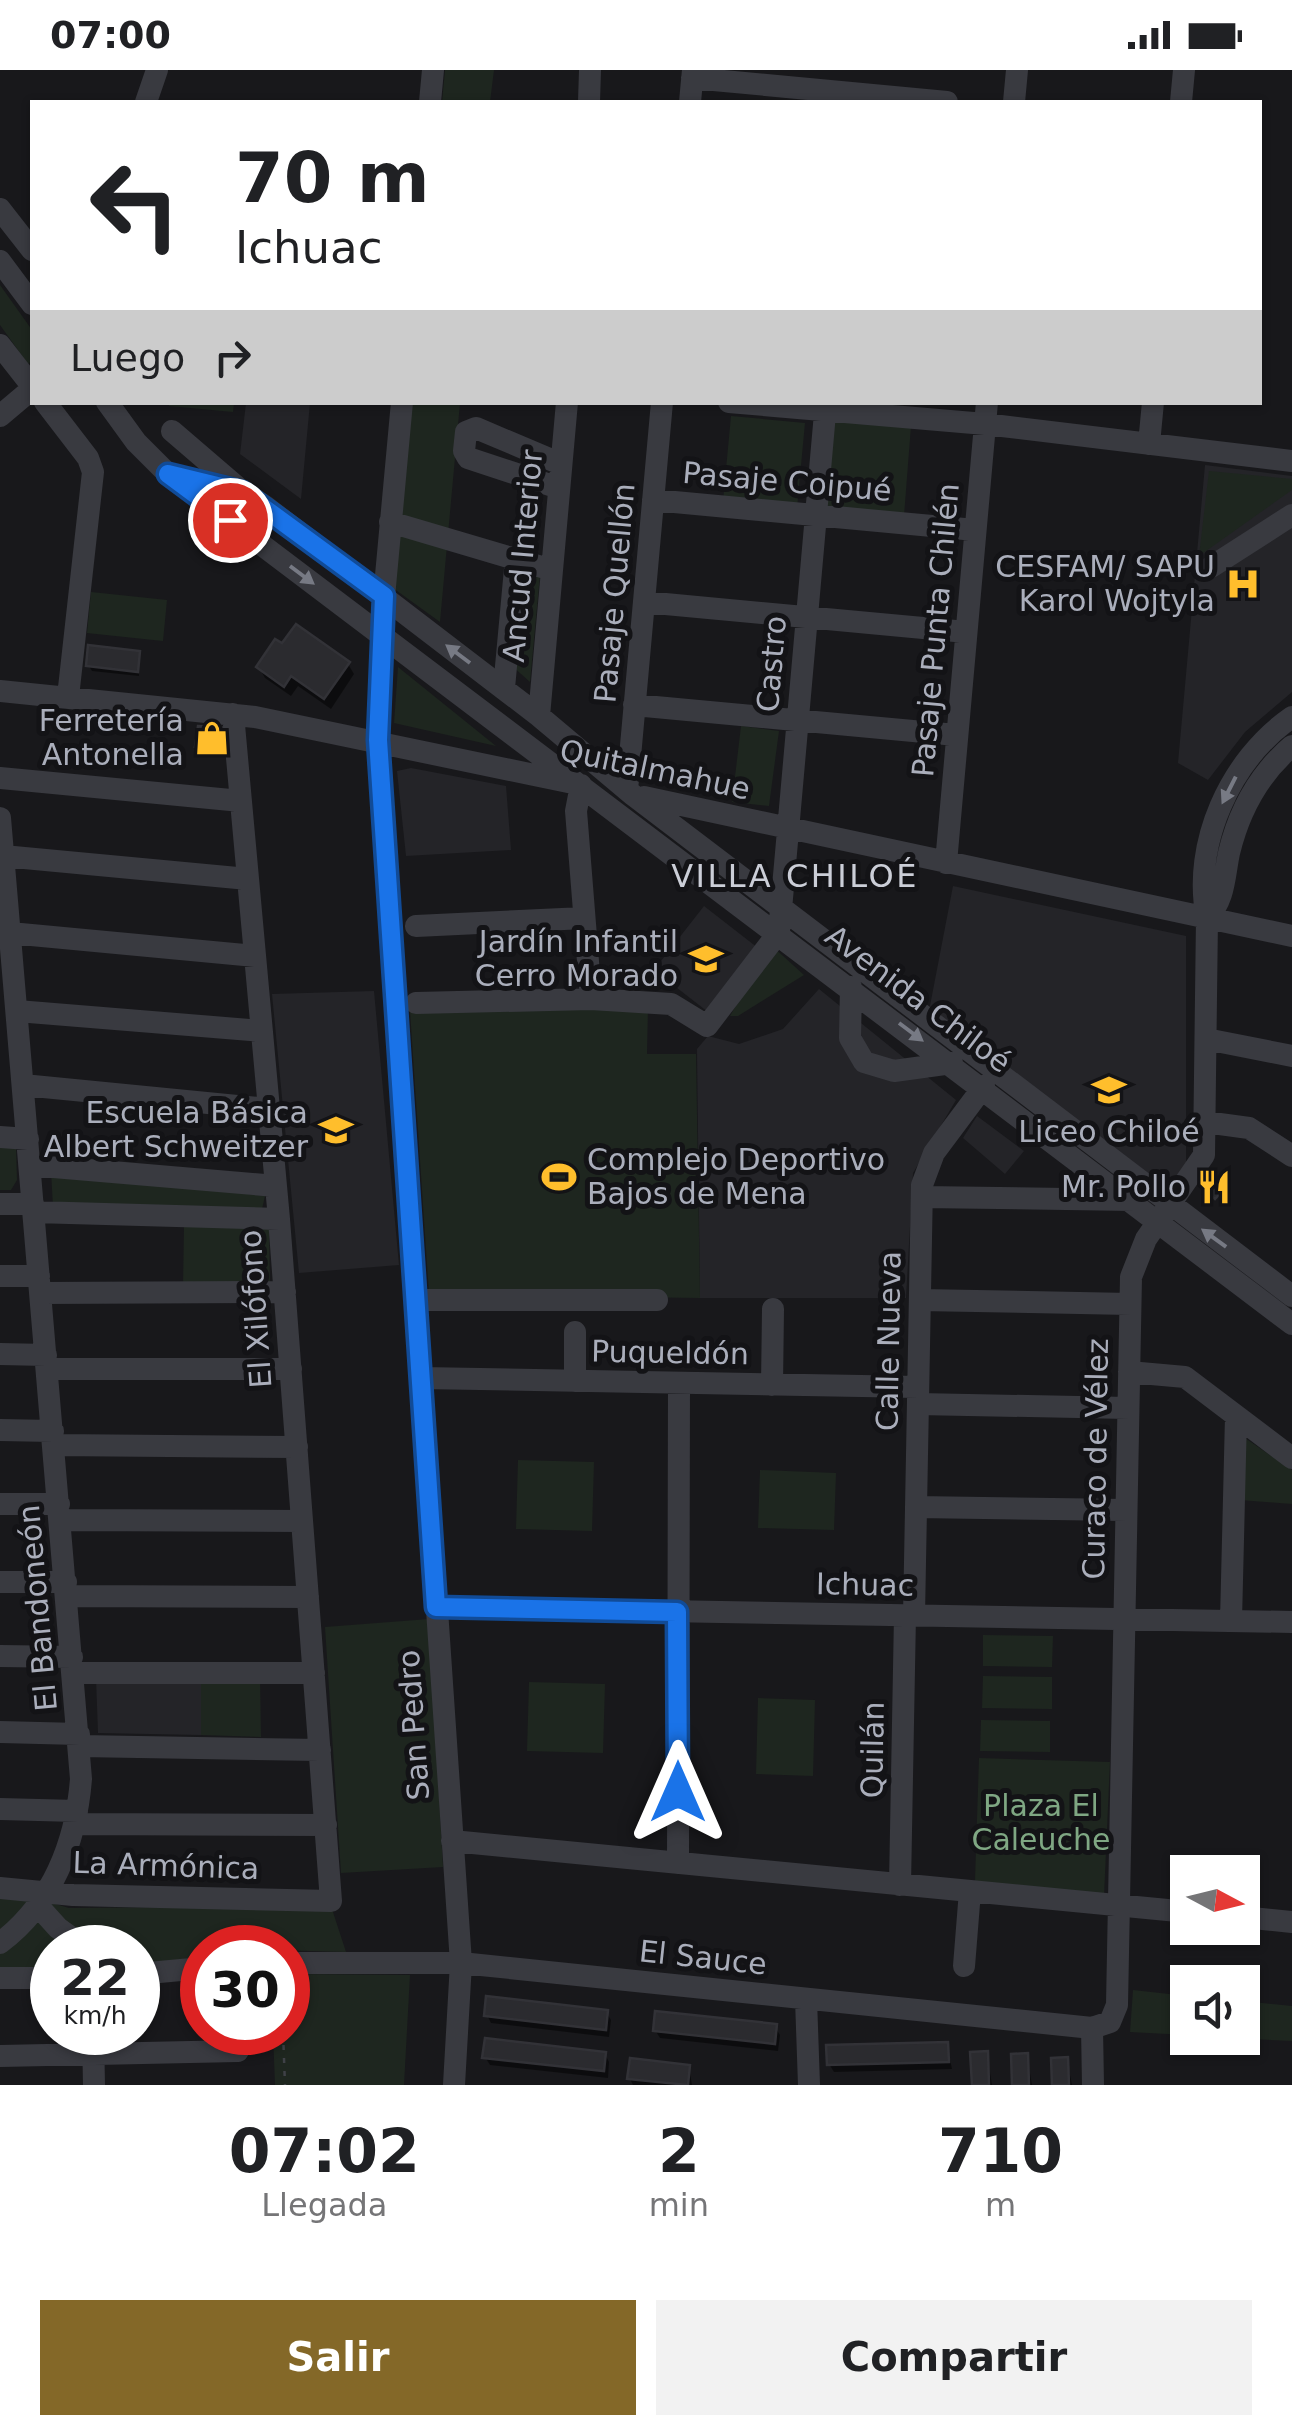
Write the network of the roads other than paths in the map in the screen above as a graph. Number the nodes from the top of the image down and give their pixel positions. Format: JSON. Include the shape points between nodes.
{"nodes":[{"id":1,"x":156,"y":70,"type":"edge"},
{"id":2,"x":433,"y":70,"type":"edge"},
{"id":3,"x":590,"y":70,"type":"edge"},
{"id":4,"x":1017,"y":70,"type":"edge"},
{"id":5,"x":1184,"y":70,"type":"edge"},
{"id":6,"x":693,"y":74,"type":"edge"},
{"id":7,"x":856,"y":89,"type":"edge"},
{"id":8,"x":147,"y":100,"type":"edge"},
{"id":9,"x":430,"y":100,"type":"edge"},
{"id":10,"x":589,"y":100,"type":"edge"},
{"id":11,"x":690,"y":100,"type":"edge"},
{"id":12,"x":933,"y":100,"type":"edge"},
{"id":13,"x":1014,"y":100,"type":"edge"},
{"id":14,"x":1181,"y":100,"type":"edge"},
{"id":15,"x":0,"y":209,"type":"edge"},
{"id":16,"x":30,"y":247,"type":"edge"},
{"id":17,"x":0,"y":261,"type":"edge"},
{"id":18,"x":30,"y":301,"type":"edge"},
{"id":19,"x":0,"y":345,"type":"edge"},
{"id":20,"x":30,"y":385,"type":"edge"},
{"id":21,"x":30,"y":390,"type":"edge"},
{"id":22,"x":47,"y":405,"type":"edge"},
{"id":23,"x":109,"y":405,"type":"edge"},
{"id":24,"x":402,"y":405,"type":"edge"},
{"id":25,"x":567,"y":405,"type":"edge"},
{"id":26,"x":662,"y":405,"type":"edge"},
{"id":27,"x":787,"y":405,"type":"edge"},
{"id":28,"x":1153,"y":405,"type":"edge"},
{"id":29,"x":826,"y":407,"type":"edge"},
{"id":30,"x":986,"y":413,"type":"edge"},
{"id":31,"x":0,"y":416,"type":"edge"},
{"id":32,"x":172,"y":431,"type":"dead end"},
{"id":33,"x":1149,"y":444,"type":"junction"},
{"id":34,"x":1292,"y":462,"type":"edge"},
{"id":35,"x":562,"y":464,"type":"junction"},
{"id":36,"x":168,"y":474,"type":"junction"},
{"id":37,"x":559,"y":488,"type":"junction"},
{"id":38,"x":242,"y":492,"type":"junction"},
{"id":39,"x":653,"y":500,"type":"junction"},
{"id":40,"x":816,"y":515,"type":"junction"},
{"id":41,"x":1292,"y":515,"type":"edge"},
{"id":42,"x":390,"y":522,"type":"junction"},
{"id":43,"x":975,"y":530,"type":"junction"},
{"id":44,"x":516,"y":558,"type":"junction"},
{"id":45,"x":1211,"y":567,"type":"dead end"},
{"id":46,"x":552,"y":570,"type":"junction"},
{"id":47,"x":384,"y":596,"type":"junction"},
{"id":48,"x":644,"y":602,"type":"junction"},
{"id":49,"x":806,"y":617,"type":"junction"},
{"id":50,"x":966,"y":632,"type":"junction"},
{"id":51,"x":384,"y":636,"type":"junction"},
{"id":52,"x":504,"y":688,"type":"junction"},
{"id":53,"x":0,"y":691,"type":"edge"},
{"id":54,"x":68,"y":697,"type":"junction"},
{"id":55,"x":634,"y":704,"type":"junction"},
{"id":56,"x":232,"y":714,"type":"junction"},
{"id":57,"x":540,"y":716,"type":"junction"},
{"id":58,"x":1292,"y":717,"type":"edge"},
{"id":59,"x":796,"y":720,"type":"junction"},
{"id":60,"x":956,"y":735,"type":"junction"},
{"id":61,"x":378,"y":740,"type":"junction"},
{"id":62,"x":1292,"y":746,"type":"edge"},
{"id":63,"x":0,"y":778,"type":"edge"},
{"id":64,"x":581,"y":785,"type":"junction"},
{"id":65,"x":630,"y":792,"type":"junction"},
{"id":66,"x":241,"y":801,"type":"junction"},
{"id":67,"x":0,"y":818,"type":"edge"},
{"id":68,"x":786,"y":828,"type":"junction"},
{"id":69,"x":3,"y":856,"type":"junction"},
{"id":70,"x":946,"y":863,"type":"junction"},
{"id":71,"x":248,"y":879,"type":"junction"},
{"id":72,"x":779,"y":903,"type":"junction"},
{"id":73,"x":4,"y":908,"type":"edge"},
{"id":74,"x":584,"y":918,"type":"junction"},
{"id":75,"x":1207,"y":918,"type":"junction"},
{"id":76,"x":416,"y":926,"type":"dead end"},
{"id":77,"x":779,"y":932,"type":"junction"},
{"id":78,"x":10,"y":933,"type":"junction"},
{"id":79,"x":1292,"y":936,"type":"edge"},
{"id":80,"x":255,"y":956,"type":"junction"},
{"id":81,"x":7,"y":986,"type":"edge"},
{"id":82,"x":851,"y":986,"type":"junction"},
{"id":83,"x":591,"y":999,"type":"junction"},
{"id":84,"x":416,"y":1003,"type":"dead end"},
{"id":85,"x":16,"y":1011,"type":"junction"},
{"id":86,"x":262,"y":1031,"type":"junction"},
{"id":87,"x":1206,"y":1039,"type":"junction"},
{"id":88,"x":1292,"y":1056,"type":"edge"},
{"id":89,"x":952,"y":1063,"type":"junction"},
{"id":90,"x":15,"y":1070,"type":"edge"},
{"id":91,"x":984,"y":1086,"type":"junction"},
{"id":92,"x":269,"y":1109,"type":"junction"},
{"id":93,"x":1206,"y":1122,"type":"junction"},
{"id":94,"x":0,"y":1137,"type":"edge"},
{"id":95,"x":28,"y":1139,"type":"junction"},
{"id":96,"x":1292,"y":1156,"type":"edge"},
{"id":97,"x":30,"y":1165,"type":"junction"},
{"id":98,"x":276,"y":1186,"type":"junction"},
{"id":99,"x":922,"y":1197,"type":"junction"},
{"id":100,"x":1133,"y":1200,"type":"junction"},
{"id":101,"x":0,"y":1204,"type":"edge"},
{"id":102,"x":34,"y":1208,"type":"junction"},
{"id":103,"x":1164,"y":1213,"type":"junction"},
{"id":104,"x":280,"y":1220,"type":"junction"},
{"id":105,"x":0,"y":1276,"type":"edge"},
{"id":106,"x":40,"y":1285,"type":"junction"},
{"id":107,"x":285,"y":1292,"type":"junction"},
{"id":108,"x":1292,"y":1296,"type":"edge"},
{"id":109,"x":416,"y":1300,"type":"junction"},
{"id":110,"x":657,"y":1300,"type":"dead end"},
{"id":111,"x":920,"y":1300,"type":"junction"},
{"id":112,"x":1130,"y":1304,"type":"junction"},
{"id":113,"x":773,"y":1309,"type":"dead end"},
{"id":114,"x":1292,"y":1324,"type":"edge"},
{"id":115,"x":575,"y":1332,"type":"dead end"},
{"id":116,"x":0,"y":1354,"type":"edge"},
{"id":117,"x":47,"y":1362,"type":"junction"},
{"id":118,"x":291,"y":1369,"type":"junction"},
{"id":119,"x":1129,"y":1372,"type":"junction"},
{"id":120,"x":421,"y":1378,"type":"junction"},
{"id":121,"x":574,"y":1381,"type":"junction"},
{"id":122,"x":679,"y":1383,"type":"junction"},
{"id":123,"x":772,"y":1385,"type":"junction"},
{"id":124,"x":918,"y":1396,"type":"junction"},
{"id":125,"x":1128,"y":1408,"type":"junction"},
{"id":126,"x":1236,"y":1416,"type":"junction"},
{"id":127,"x":0,"y":1430,"type":"edge"},
{"id":128,"x":54,"y":1438,"type":"junction"},
{"id":129,"x":297,"y":1447,"type":"junction"},
{"id":130,"x":1292,"y":1458,"type":"edge"},
{"id":131,"x":0,"y":1504,"type":"edge"},
{"id":132,"x":916,"y":1507,"type":"junction"},
{"id":133,"x":1125,"y":1510,"type":"junction"},
{"id":134,"x":60,"y":1512,"type":"junction"},
{"id":135,"x":302,"y":1521,"type":"junction"},
{"id":136,"x":0,"y":1582,"type":"edge"},
{"id":137,"x":66,"y":1589,"type":"junction"},
{"id":138,"x":308,"y":1598,"type":"junction"},
{"id":139,"x":436,"y":1607,"type":"junction"},
{"id":140,"x":677,"y":1612,"type":"junction"},
{"id":141,"x":909,"y":1616,"type":"junction"},
{"id":142,"x":1122,"y":1619,"type":"junction"},
{"id":143,"x":1231,"y":1621,"type":"junction"},
{"id":144,"x":1292,"y":1622,"type":"edge"},
{"id":145,"x":0,"y":1656,"type":"edge"},
{"id":146,"x":73,"y":1665,"type":"junction"},
{"id":147,"x":314,"y":1673,"type":"junction"},
{"id":148,"x":0,"y":1732,"type":"edge"},
{"id":149,"x":80,"y":1740,"type":"junction"},
{"id":150,"x":320,"y":1750,"type":"junction"},
{"id":151,"x":0,"y":1809,"type":"edge"},
{"id":152,"x":76,"y":1818,"type":"junction"},
{"id":153,"x":326,"y":1825,"type":"junction"},
{"id":154,"x":452,"y":1841,"type":"junction"},
{"id":155,"x":678,"y":1864,"type":"junction"},
{"id":156,"x":900,"y":1885,"type":"junction"},
{"id":157,"x":0,"y":1888,"type":"edge"},
{"id":158,"x":970,"y":1891,"type":"junction"},
{"id":159,"x":44,"y":1899,"type":"junction"},
{"id":160,"x":332,"y":1901,"type":"joint"},
{"id":161,"x":1117,"y":1906,"type":"junction"},
{"id":162,"x":1170,"y":1910,"type":"edge"},
{"id":163,"x":1260,"y":1919,"type":"edge"},
{"id":164,"x":1292,"y":1922,"type":"edge"},
{"id":165,"x":57,"y":1925,"type":"edge"},
{"id":166,"x":0,"y":1943,"type":"edge"},
{"id":167,"x":310,"y":1963,"type":"edge"},
{"id":168,"x":460,"y":1963,"type":"junction"},
{"id":169,"x":964,"y":1966,"type":"dead end"},
{"id":170,"x":0,"y":1978,"type":"edge"},
{"id":171,"x":30,"y":1978,"type":"edge"},
{"id":172,"x":806,"y":1999,"type":"junction"},
{"id":173,"x":1101,"y":2025,"type":"junction"},
{"id":174,"x":30,"y":2052,"type":"edge"},
{"id":175,"x":94,"y":2055,"type":"edge"},
{"id":176,"x":0,"y":2056,"type":"edge"},
{"id":177,"x":94,"y":2085,"type":"edge"},
{"id":178,"x":454,"y":2085,"type":"edge"},
{"id":179,"x":809,"y":2085,"type":"edge"},
{"id":180,"x":1094,"y":2085,"type":"edge"}],
"edges":[{"from":1,"to":8,"type":"street"},
{"from":2,"to":9,"type":"street"},
{"from":3,"to":10,"type":"street"},
{"from":4,"to":13,"type":"street"},
{"from":5,"to":14,"type":"street"},
{"from":6,"to":7,"type":"street"},
{"from":6,"to":11,"type":"street"},
{"from":7,"to":12,"type":"street"},
{"from":15,"to":16,"type":"street"},
{"from":17,"to":18,"type":"street"},
{"from":19,"to":20,"type":"street"},
{"from":21,"to":31,"type":"street"},
{"from":22,"to":54,"type":"street","via":[[92,472]]},
{"from":23,"to":36,"type":"street","name":"Avenida Chiloé"},
{"from":24,"to":42,"type":"street","name":"San Pedro"},
{"from":25,"to":35,"type":"street","name":"Ancud Interior"},
{"from":26,"to":39,"type":"street","name":"Pasaje Quellón"},
{"from":27,"to":29,"type":"street"},
{"from":28,"to":33,"type":"street"},
{"from":29,"to":30,"type":"street"},
{"from":29,"to":40,"type":"street","name":"Castro"},
{"from":30,"to":33,"type":"street"},
{"from":30,"to":43,"type":"street","name":"Pasaje Punta Chilén"},
{"from":32,"to":38,"type":"street"},
{"from":33,"to":34,"type":"street"},
{"from":35,"to":37,"type":"street","name":"Ancud Interior"},
{"from":35,"to":37,"type":"street","via":[[476,428],[466,432],[468,458]]},
{"from":36,"to":38,"type":"street","name":"Avenida Chiloé"},
{"from":36,"to":51,"type":"street","name":"Avenida Chiloé","one_way":true},
{"from":37,"to":46,"type":"street","name":"Ancud Interior"},
{"from":38,"to":47,"type":"street","name":"Avenida Chiloé"},
{"from":39,"to":40,"type":"street","name":"Pasaje Coipué"},
{"from":39,"to":48,"type":"street","name":"Pasaje Quellón"},
{"from":40,"to":43,"type":"street","name":"Pasaje Coipué"},
{"from":40,"to":49,"type":"street","name":"Castro"},
{"from":41,"to":45,"type":"street"},
{"from":42,"to":44,"type":"street"},
{"from":42,"to":47,"type":"street","name":"San Pedro"},
{"from":43,"to":50,"type":"street","name":"Pasaje Punta Chilén"},
{"from":44,"to":46,"type":"street"},
{"from":44,"to":52,"type":"street"},
{"from":46,"to":57,"type":"street","name":"Ancud Interior"},
{"from":47,"to":51,"type":"street","name":"San Pedro"},
{"from":52,"to":47,"type":"street","name":"Avenida Chiloé","one_way":true},
{"from":48,"to":49,"type":"street"},
{"from":48,"to":55,"type":"street","name":"Pasaje Quellón"},
{"from":49,"to":50,"type":"street"},
{"from":49,"to":59,"type":"street","name":"Castro"},
{"from":50,"to":60,"type":"street","name":"Pasaje Punta Chilén"},
{"from":51,"to":61,"type":"street","name":"San Pedro"},
{"from":51,"to":64,"type":"street","name":"Avenida Chiloé"},
{"from":52,"to":57,"type":"street","name":"Avenida Chiloé"},
{"from":53,"to":54,"type":"street","name":"Quitalmahue"},
{"from":54,"to":56,"type":"street","name":"Quitalmahue"},
{"from":55,"to":59,"type":"street"},
{"from":55,"to":65,"type":"street","name":"Pasaje Quellón"},
{"from":56,"to":61,"type":"street","name":"Quitalmahue"},
{"from":56,"to":66,"type":"street","name":"El Xilófono"},
{"from":57,"to":65,"type":"street","name":"Avenida Chiloé"},
{"from":58,"to":75,"type":"street","name":"Curaco de Vélez","one_way":true,"via":[[1255,750],[1222,804],[1205,866]]},
{"from":59,"to":60,"type":"street"},
{"from":59,"to":68,"type":"street","name":"Castro"},
{"from":60,"to":70,"type":"street","name":"Pasaje Punta Chilén"},
{"from":61,"to":64,"type":"street","name":"Quitalmahue"},
{"from":61,"to":109,"type":"street","name":"San Pedro"},
{"from":62,"to":75,"type":"street","name":"Curaco de Vélez","via":[[1249,798],[1218,906]]},
{"from":63,"to":66,"type":"street"},
{"from":64,"to":65,"type":"street","name":"Quitalmahue"},
{"from":64,"to":74,"type":"street","via":[[576,810]]},
{"from":64,"to":77,"type":"street","name":"Avenida Chiloé"},
{"from":65,"to":68,"type":"street","name":"Quitalmahue"},
{"from":65,"to":72,"type":"street","name":"Avenida Chiloé"},
{"from":66,"to":71,"type":"street","name":"El Xilófono"},
{"from":67,"to":69,"type":"street","name":"El Bandoneón"},
{"from":68,"to":70,"type":"street","name":"Quitalmahue"},
{"from":68,"to":72,"type":"street","name":"Castro"},
{"from":69,"to":71,"type":"street"},
{"from":69,"to":73,"type":"street","name":"El Bandoneón"},
{"from":70,"to":75,"type":"street","name":"Quitalmahue"},
{"from":71,"to":80,"type":"street","name":"El Xilófono"},
{"from":72,"to":77,"type":"street","name":"Castro"},
{"from":72,"to":103,"type":"street","name":"Avenida Chiloé"},
{"from":73,"to":78,"type":"street","name":"El Bandoneón"},
{"from":74,"to":76,"type":"street"},
{"from":74,"to":83,"type":"street"},
{"from":75,"to":79,"type":"street","name":"Quitalmahue"},
{"from":75,"to":87,"type":"street","name":"Curaco de Vélez"},
{"from":77,"to":82,"type":"street","name":"Avenida Chiloé"},
{"from":77,"to":83,"type":"street","via":[[708,1026],[672,1004]]},
{"from":78,"to":80,"type":"street"},
{"from":78,"to":81,"type":"street","name":"El Bandoneón"},
{"from":80,"to":86,"type":"street","name":"El Xilófono"},
{"from":81,"to":85,"type":"street","name":"El Bandoneón"},
{"from":82,"to":89,"type":"street","name":"Avenida Chiloé","one_way":true},
{"from":82,"to":89,"type":"street","via":[[850,1038],[864,1062],[894,1071]]},
{"from":83,"to":84,"type":"street"},
{"from":85,"to":86,"type":"street"},
{"from":85,"to":90,"type":"street","name":"El Bandoneón"},
{"from":86,"to":92,"type":"street","name":"El Xilófono"},
{"from":87,"to":88,"type":"street"},
{"from":87,"to":93,"type":"street","name":"Curaco de Vélez"},
{"from":89,"to":91,"type":"street","name":"Avenida Chiloé"},
{"from":90,"to":92,"type":"street"},
{"from":90,"to":95,"type":"street","name":"El Bandoneón"},
{"from":91,"to":99,"type":"street","name":"Calle Nueva","via":[[929,1162]]},
{"from":91,"to":100,"type":"street","name":"Avenida Chiloé"},
{"from":92,"to":98,"type":"street","name":"El Xilófono"},
{"from":93,"to":96,"type":"street","via":[[1249,1128]]},
{"from":93,"to":103,"type":"street","name":"Curaco de Vélez","via":[[1201,1163]]},
{"from":94,"to":95,"type":"street"},
{"from":95,"to":97,"type":"street","name":"El Bandoneón"},
{"from":97,"to":98,"type":"street"},
{"from":97,"to":102,"type":"street","name":"El Bandoneón"},
{"from":98,"to":104,"type":"street","name":"El Xilófono"},
{"from":99,"to":100,"type":"street"},
{"from":99,"to":111,"type":"street","name":"Calle Nueva"},
{"from":100,"to":103,"type":"street","name":"Avenida Chiloé"},
{"from":101,"to":102,"type":"street"},
{"from":102,"to":104,"type":"street"},
{"from":102,"to":106,"type":"street","name":"El Bandoneón"},
{"from":108,"to":103,"type":"street","name":"Avenida Chiloé","one_way":true},
{"from":103,"to":112,"type":"street","name":"Curaco de Vélez","via":[[1134,1264]]},
{"from":103,"to":114,"type":"street","name":"Avenida Chiloé"},
{"from":104,"to":107,"type":"street","name":"El Xilófono"},
{"from":105,"to":106,"type":"street"},
{"from":106,"to":107,"type":"street"},
{"from":106,"to":117,"type":"street","name":"El Bandoneón"},
{"from":107,"to":118,"type":"street","name":"El Xilófono"},
{"from":109,"to":110,"type":"street"},
{"from":109,"to":120,"type":"street","name":"San Pedro"},
{"from":111,"to":112,"type":"street"},
{"from":111,"to":124,"type":"street","name":"Calle Nueva"},
{"from":112,"to":119,"type":"street","name":"Curaco de Vélez"},
{"from":113,"to":123,"type":"street"},
{"from":115,"to":121,"type":"street"},
{"from":116,"to":117,"type":"street"},
{"from":117,"to":118,"type":"street"},
{"from":117,"to":128,"type":"street","name":"El Bandoneón"},
{"from":118,"to":129,"type":"street","name":"El Xilófono"},
{"from":119,"to":125,"type":"street","name":"Curaco de Vélez"},
{"from":119,"to":126,"type":"street","via":[[1180,1375]]},
{"from":120,"to":121,"type":"street","name":"Puqueldón"},
{"from":120,"to":139,"type":"street","name":"San Pedro"},
{"from":121,"to":122,"type":"street","name":"Puqueldón"},
{"from":122,"to":123,"type":"street","name":"Puqueldón"},
{"from":122,"to":140,"type":"street"},
{"from":123,"to":124,"type":"street","name":"Puqueldón"},
{"from":124,"to":125,"type":"street","name":"Puqueldón"},
{"from":124,"to":132,"type":"street","name":"Calle Nueva"},
{"from":125,"to":133,"type":"street","name":"Curaco de Vélez"},
{"from":126,"to":130,"type":"street"},
{"from":126,"to":143,"type":"street"},
{"from":127,"to":128,"type":"street"},
{"from":128,"to":129,"type":"street"},
{"from":128,"to":134,"type":"street","name":"El Bandoneón"},
{"from":129,"to":135,"type":"street","name":"El Xilófono"},
{"from":131,"to":134,"type":"street"},
{"from":132,"to":133,"type":"street"},
{"from":132,"to":141,"type":"street","name":"Calle Nueva"},
{"from":133,"to":142,"type":"street","name":"Curaco de Vélez"},
{"from":134,"to":135,"type":"street"},
{"from":134,"to":137,"type":"street","name":"El Bandoneón"},
{"from":135,"to":138,"type":"street","name":"El Xilófono"},
{"from":136,"to":137,"type":"street"},
{"from":137,"to":138,"type":"street"},
{"from":137,"to":146,"type":"street","name":"El Bandoneón"},
{"from":138,"to":147,"type":"street","name":"El Xilófono"},
{"from":139,"to":140,"type":"street","name":"Ichuac"},
{"from":139,"to":154,"type":"street","name":"San Pedro"},
{"from":140,"to":141,"type":"street","name":"Ichuac"},
{"from":140,"to":155,"type":"street"},
{"from":141,"to":142,"type":"street","name":"Ichuac"},
{"from":141,"to":156,"type":"street","name":"Quilán"},
{"from":142,"to":143,"type":"street","name":"Ichuac"},
{"from":142,"to":161,"type":"street","name":"Curaco de Vélez"},
{"from":143,"to":144,"type":"street","name":"Ichuac"},
{"from":145,"to":146,"type":"street"},
{"from":146,"to":147,"type":"street"},
{"from":146,"to":149,"type":"street","name":"El Bandoneón"},
{"from":147,"to":150,"type":"street","name":"El Xilófono"},
{"from":148,"to":149,"type":"street"},
{"from":149,"to":150,"type":"street"},
{"from":149,"to":152,"type":"street","name":"El Bandoneón"},
{"from":150,"to":153,"type":"street","name":"El Xilófono"},
{"from":151,"to":152,"type":"street"},
{"from":152,"to":153,"type":"street"},
{"from":152,"to":159,"type":"street","name":"El Bandoneón"},
{"from":153,"to":160,"type":"street","name":"El Xilófono"},
{"from":154,"to":155,"type":"street"},
{"from":154,"to":168,"type":"street","name":"San Pedro"},
{"from":155,"to":156,"type":"street"},
{"from":156,"to":158,"type":"street"},
{"from":157,"to":159,"type":"street","name":"La Armónica"},
{"from":158,"to":161,"type":"street"},
{"from":158,"to":169,"type":"street"},
{"from":159,"to":160,"type":"street","name":"La Armónica"},
{"from":159,"to":165,"type":"street"},
{"from":159,"to":166,"type":"street","name":"El Bandoneón"},
{"from":161,"to":162,"type":"street"},
{"from":161,"to":173,"type":"street","name":"Curaco de Vélez","via":[[1117,2005]]},
{"from":163,"to":164,"type":"street"},
{"from":167,"to":168,"type":"street","name":"El Sauce"},
{"from":168,"to":172,"type":"street","name":"El Sauce"},
{"from":168,"to":178,"type":"street","name":"San Pedro"},
{"from":170,"to":171,"type":"street"},
{"from":172,"to":173,"type":"street","name":"El Sauce"},
{"from":172,"to":179,"type":"street"},
{"from":173,"to":180,"type":"street","name":"Curaco de Vélez"},
{"from":174,"to":176,"type":"street"},
{"from":175,"to":177,"type":"street"}]}
